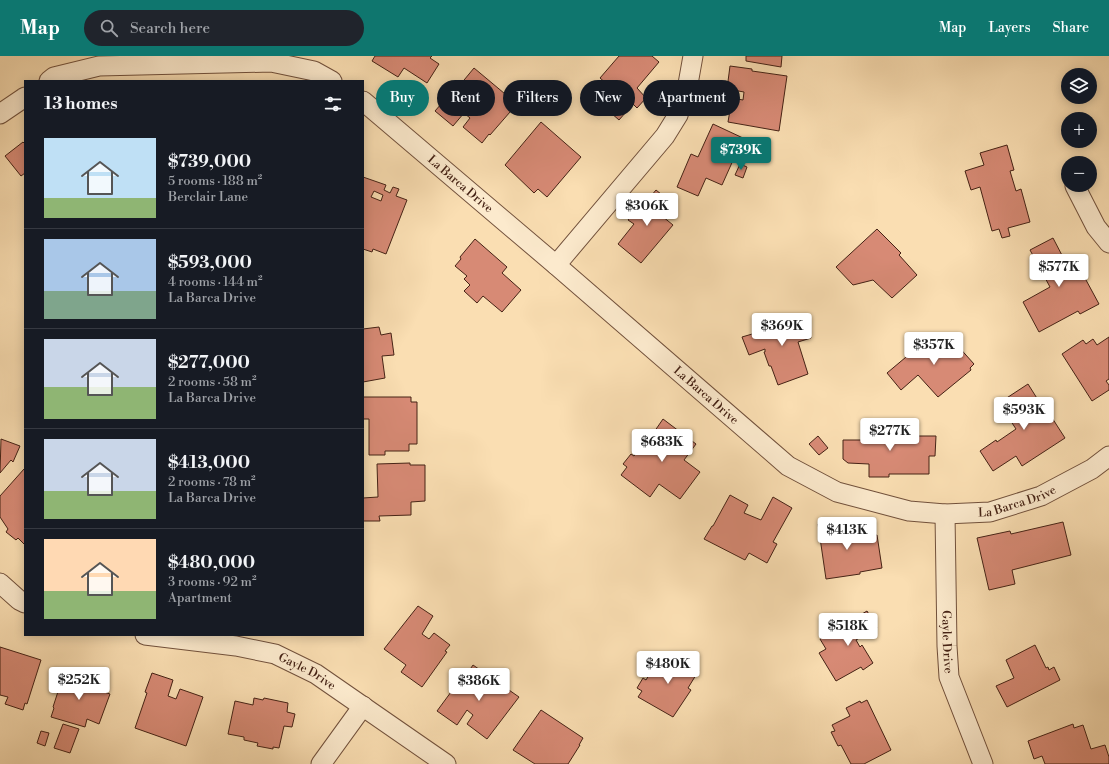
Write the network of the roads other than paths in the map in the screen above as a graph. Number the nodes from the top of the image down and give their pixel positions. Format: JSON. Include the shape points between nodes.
{"nodes":[{"id":1,"x":693,"y":56,"type":"edge"},
{"id":2,"x":50,"y":80,"type":"edge"},
{"id":3,"x":330,"y":80,"type":"edge"},
{"id":4,"x":24,"y":98,"type":"edge"},
{"id":5,"x":364,"y":102,"type":"edge"},
{"id":6,"x":0,"y":114,"type":"edge"},
{"id":7,"x":1078,"y":192,"type":"edge"},
{"id":8,"x":1109,"y":243,"type":"edge"},
{"id":9,"x":556,"y":265,"type":"junction"},
{"id":10,"x":1109,"y":456,"type":"edge"},
{"id":11,"x":945,"y":514,"type":"junction"},
{"id":12,"x":0,"y":583,"type":"edge"},
{"id":13,"x":24,"y":602,"type":"edge"},
{"id":14,"x":153,"y":636,"type":"edge"},
{"id":15,"x":363,"y":706,"type":"junction"},
{"id":16,"x":321,"y":764,"type":"edge"},
{"id":17,"x":446,"y":764,"type":"edge"},
{"id":18,"x":984,"y":764,"type":"edge"}],
"edges":[{"from":1,"to":9,"type":"street","via":[[688,84],[678,115],[665,136]]},
{"from":2,"to":3,"type":"street","via":[[100,66],[272,62],[314,71]]},
{"from":4,"to":6,"type":"street"},
{"from":5,"to":9,"type":"street","name":"La Barca Drive"},
{"from":7,"to":8,"type":"street","via":[[1096,227]]},
{"from":9,"to":11,"type":"street","name":"La Barca Drive","via":[[788,466],[837,492],[909,511]]},
{"from":10,"to":11,"type":"street","name":"La Barca Drive","via":[[1092,469],[1041,496],[990,512]]},
{"from":11,"to":18,"type":"street","name":"Gayle Drive","via":[[949,677]]},
{"from":12,"to":13,"type":"street"},
{"from":14,"to":15,"type":"street","name":"Gayle Drive","via":[[236,646],[275,654],[316,674]]},
{"from":15,"to":16,"type":"street"},
{"from":15,"to":17,"type":"street","name":"Gayle Drive"}]}
